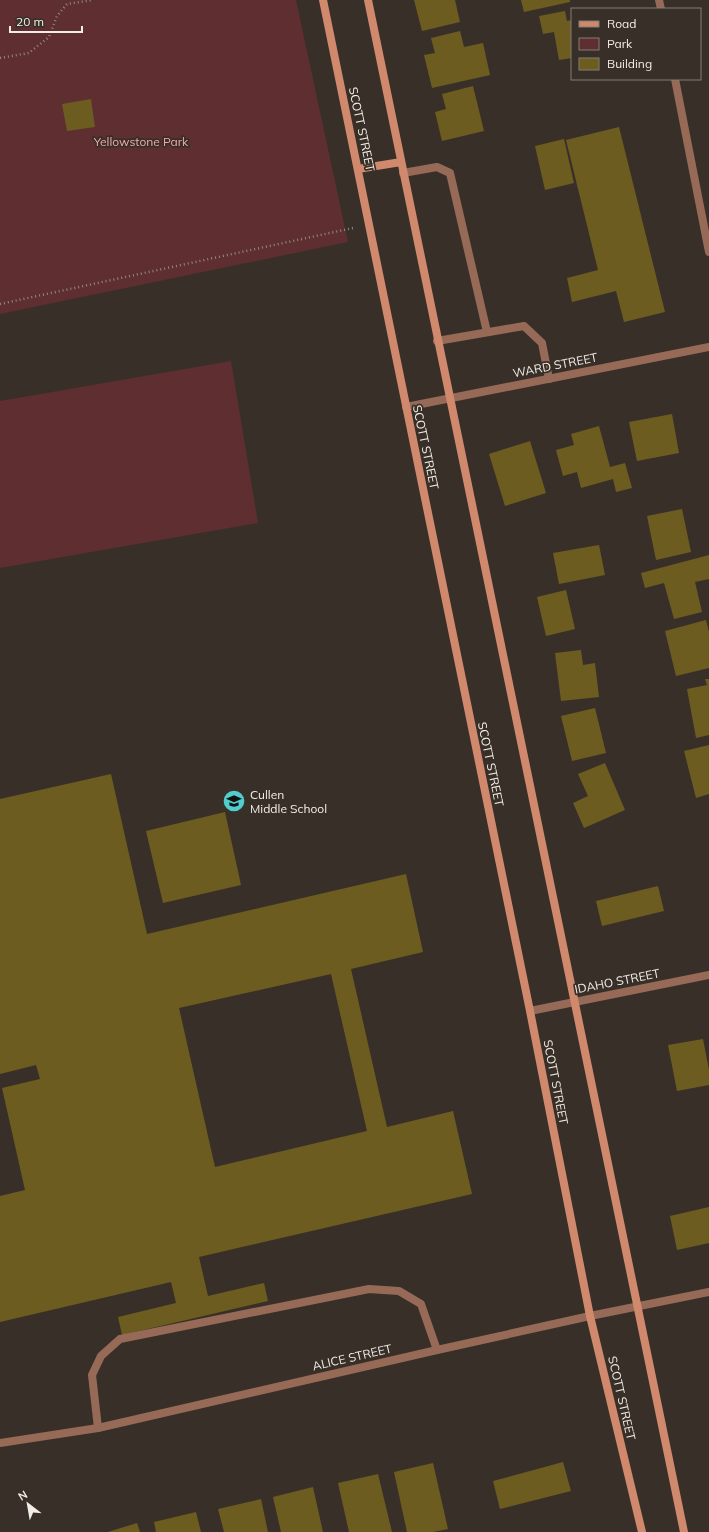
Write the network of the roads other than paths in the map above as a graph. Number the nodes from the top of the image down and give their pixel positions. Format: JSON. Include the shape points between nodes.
{"nodes":[{"id":1,"x":323,"y":0,"type":"edge"},
{"id":2,"x":368,"y":0,"type":"edge"},
{"id":3,"x":675,"y":80,"type":"edge"},
{"id":4,"x":401,"y":162,"type":"junction"},
{"id":5,"x":358,"y":170,"type":"junction"},
{"id":6,"x":403,"y":173,"type":"junction"},
{"id":7,"x":709,"y":252,"type":"edge"},
{"id":8,"x":487,"y":332,"type":"junction"},
{"id":9,"x":438,"y":341,"type":"junction"},
{"id":10,"x":709,"y":347,"type":"edge"},
{"id":11,"x":549,"y":379,"type":"junction"},
{"id":12,"x":449,"y":398,"type":"junction"},
{"id":13,"x":406,"y":407,"type":"junction"},
{"id":14,"x":709,"y":975,"type":"edge"},
{"id":15,"x":575,"y":1001,"type":"junction"},
{"id":16,"x":530,"y":1011,"type":"junction"},
{"id":17,"x":709,"y":1292,"type":"edge"},
{"id":18,"x":638,"y":1306,"type":"junction"},
{"id":19,"x":590,"y":1316,"type":"junction"},
{"id":20,"x":437,"y":1350,"type":"junction"},
{"id":21,"x":98,"y":1428,"type":"junction"},
{"id":22,"x":0,"y":1443,"type":"edge"},
{"id":23,"x":642,"y":1532,"type":"edge"},
{"id":24,"x":684,"y":1532,"type":"edge"}],
"edges":[{"from":1,"to":5,"type":"main road","name":"SCOTT STREET"},
{"from":2,"to":4,"type":"main road"},
{"from":3,"to":7,"type":"street"},
{"from":4,"to":5,"type":"main road"},
{"from":4,"to":6,"type":"main road"},
{"from":5,"to":13,"type":"main road","name":"SCOTT STREET"},
{"from":6,"to":8,"type":"street","via":[[437,167],[450,173]]},
{"from":6,"to":9,"type":"main road"},
{"from":8,"to":9,"type":"street"},
{"from":8,"to":11,"type":"street","via":[[524,326],[542,343]]},
{"from":9,"to":12,"type":"main road"},
{"from":10,"to":11,"type":"street","name":"WARD STREET"},
{"from":11,"to":12,"type":"street","name":"WARD STREET"},
{"from":12,"to":13,"type":"street","name":"WARD STREET"},
{"from":12,"to":15,"type":"main road"},
{"from":13,"to":16,"type":"main road","name":"SCOTT STREET"},
{"from":14,"to":15,"type":"street","name":"IDAHO STREET"},
{"from":15,"to":16,"type":"street","name":"IDAHO STREET"},
{"from":15,"to":18,"type":"main road"},
{"from":16,"to":19,"type":"main road","name":"SCOTT STREET"},
{"from":17,"to":18,"type":"street","name":"ALICE STREET"},
{"from":18,"to":19,"type":"street","name":"ALICE STREET"},
{"from":18,"to":24,"type":"main road"},
{"from":19,"to":20,"type":"street","name":"ALICE STREET"},
{"from":19,"to":23,"type":"main road","name":"SCOTT STREET"},
{"from":20,"to":21,"type":"street","name":"ALICE STREET"},
{"from":20,"to":21,"type":"street","via":[[420,1304],[399,1291],[369,1289],[120,1340],[101,1356],[92,1376]]},
{"from":21,"to":22,"type":"street","name":"ALICE STREET"}]}
